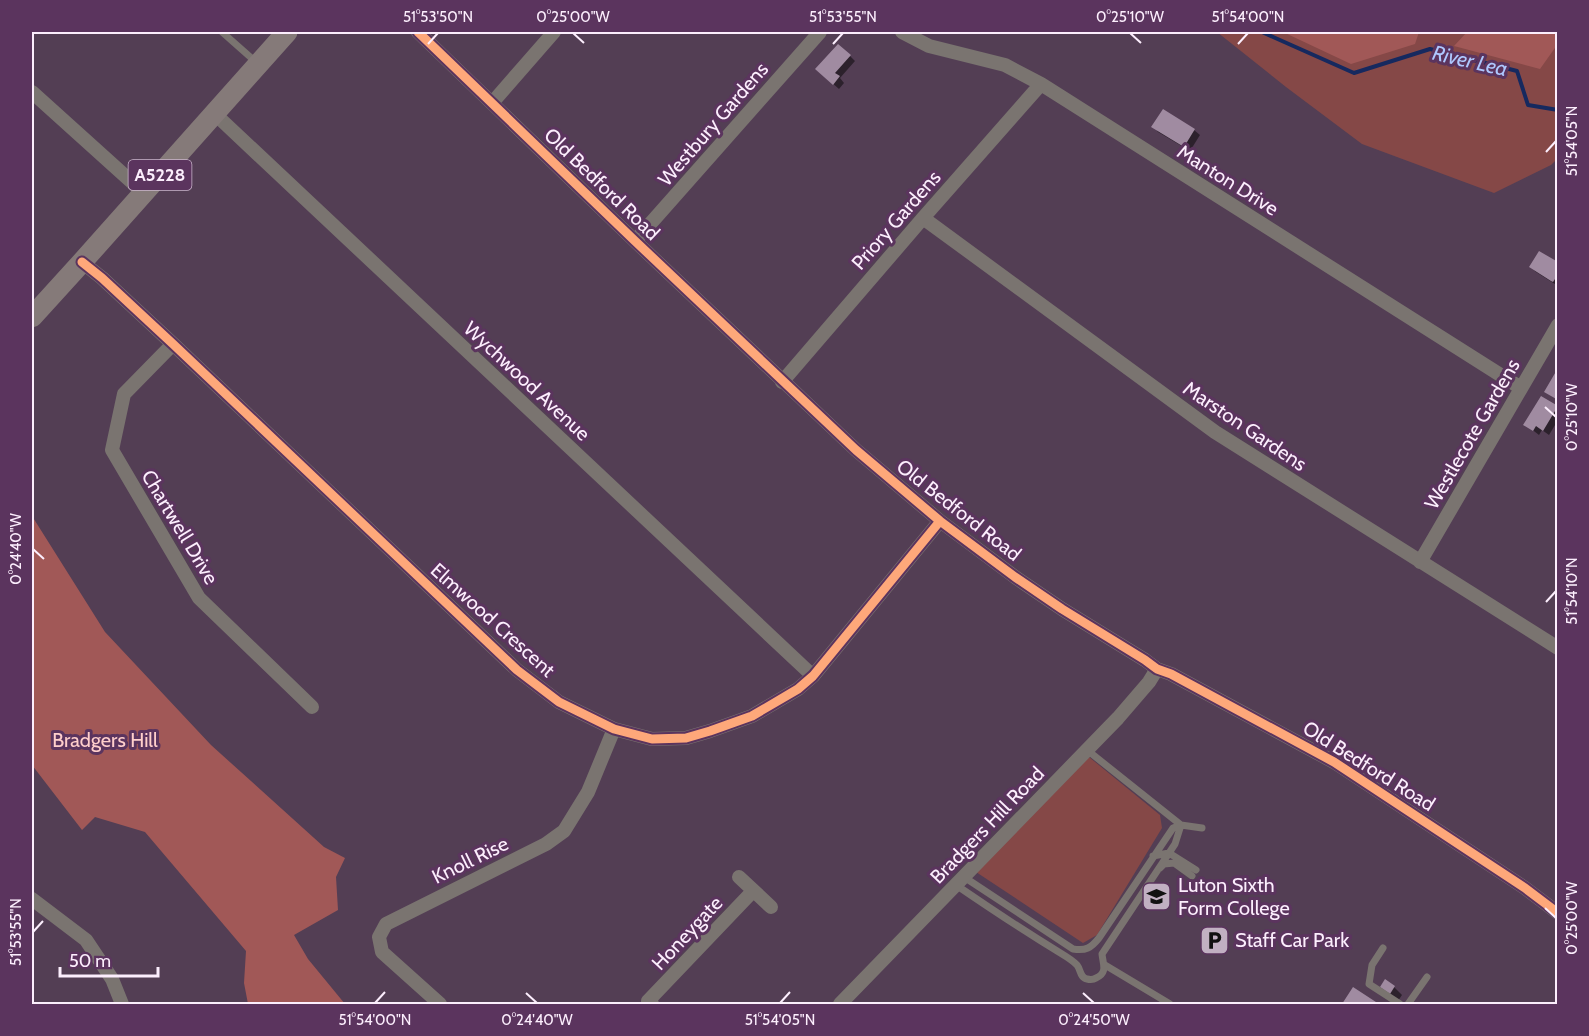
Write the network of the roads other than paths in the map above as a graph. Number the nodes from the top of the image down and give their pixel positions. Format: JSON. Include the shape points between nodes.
{"nodes":[{"id":1,"x":222,"y":32,"type":"edge"},
{"id":2,"x":287,"y":32,"type":"edge"},
{"id":3,"x":418,"y":32,"type":"edge"},
{"id":4,"x":554,"y":32,"type":"edge"},
{"id":5,"x":820,"y":32,"type":"edge"},
{"id":6,"x":902,"y":32,"type":"edge"},
{"id":7,"x":259,"y":65,"type":"junction"},
{"id":8,"x":1041,"y":84,"type":"junction"},
{"id":9,"x":32,"y":92,"type":"edge"},
{"id":10,"x":492,"y":103,"type":"junction"},
{"id":11,"x":214,"y":114,"type":"junction"},
{"id":12,"x":144,"y":193,"type":"junction"},
{"id":13,"x":923,"y":218,"type":"junction"},
{"id":14,"x":635,"y":242,"type":"junction"},
{"id":15,"x":82,"y":262,"type":"junction"},
{"id":16,"x":32,"y":317,"type":"edge"},
{"id":17,"x":1557,"y":325,"type":"edge"},
{"id":18,"x":173,"y":344,"type":"junction"},
{"id":19,"x":782,"y":382,"type":"junction"},
{"id":20,"x":1521,"y":388,"type":"junction"},
{"id":21,"x":940,"y":521,"type":"junction"},
{"id":22,"x":1420,"y":562,"type":"junction"},
{"id":23,"x":1557,"y":648,"type":"edge"},
{"id":24,"x":1157,"y":669,"type":"junction"},
{"id":25,"x":813,"y":675,"type":"junction"},
{"id":26,"x":312,"y":707,"type":"dead end"},
{"id":27,"x":614,"y":729,"type":"junction"},
{"id":28,"x":1087,"y":750,"type":"junction"},
{"id":29,"x":1181,"y":825,"type":"junction"},
{"id":30,"x":1202,"y":828,"type":"dead end"},
{"id":31,"x":1169,"y":853,"type":"junction"},
{"id":32,"x":1153,"y":856,"type":"junction"},
{"id":33,"x":1158,"y":870,"type":"junction"},
{"id":34,"x":739,"y":877,"type":"dead end"},
{"id":35,"x":960,"y":881,"type":"junction"},
{"id":36,"x":753,"y":891,"type":"junction"},
{"id":37,"x":32,"y":899,"type":"edge"},
{"id":38,"x":771,"y":907,"type":"dead end"},
{"id":39,"x":1557,"y":913,"type":"edge"},
{"id":40,"x":1383,"y":948,"type":"dead end"},
{"id":41,"x":1105,"y":965,"type":"junction"},
{"id":42,"x":1427,"y":977,"type":"dead end"},
{"id":43,"x":649,"y":1004,"type":"edge"},
{"id":44,"x":122,"y":1005,"type":"edge"},
{"id":45,"x":440,"y":1005,"type":"edge"},
{"id":46,"x":840,"y":1005,"type":"edge"},
{"id":47,"x":1170,"y":1005,"type":"edge"},
{"id":48,"x":1400,"y":1005,"type":"edge"},
{"id":49,"x":1408,"y":1005,"type":"edge"}],
"edges":[{"from":1,"to":7,"type":"lane"},
{"from":2,"to":7,"type":"main road","number":"A5228"},
{"from":3,"to":10,"type":"street","name":"Old Bedford Road"},
{"from":4,"to":10,"type":"street"},
{"from":5,"to":14,"type":"street","name":"Westbury Gardens"},
{"from":6,"to":8,"type":"street","name":"Manton Drive","via":[[929,46],[1005,64]]},
{"from":7,"to":11,"type":"main road","number":"A5228"},
{"from":8,"to":13,"type":"street","name":"Priory Gardens"},
{"from":8,"to":20,"type":"street","name":"Manton Drive"},
{"from":9,"to":12,"type":"street"},
{"from":10,"to":14,"type":"street","name":"Old Bedford Road"},
{"from":11,"to":12,"type":"main road","number":"A5228"},
{"from":11,"to":25,"type":"street","name":"Wychwood Avenue"},
{"from":12,"to":15,"type":"main road","number":"A5228"},
{"from":13,"to":19,"type":"street","name":"Priory Gardens"},
{"from":13,"to":22,"type":"street","name":"Marston Gardens","via":[[1215,432]]},
{"from":14,"to":19,"type":"street","name":"Old Bedford Road"},
{"from":15,"to":16,"type":"main road","number":"A5228"},
{"from":15,"to":18,"type":"street","name":"Elmwood Crescent"},
{"from":17,"to":20,"type":"street","name":"Westlecote Gardens"},
{"from":18,"to":26,"type":"street","name":"Chartwell Drive","via":[[124,394],[112,450],[199,598]]},
{"from":18,"to":27,"type":"street","name":"Elmwood Crescent","via":[[517,670],[559,702]]},
{"from":19,"to":21,"type":"street","name":"Old Bedford Road"},
{"from":20,"to":22,"type":"street","name":"Westlecote Gardens"},
{"from":21,"to":24,"type":"street","name":"Old Bedford Road","via":[[1015,577]]},
{"from":21,"to":25,"type":"street","name":"Elmwood Crescent"},
{"from":22,"to":23,"type":"street","name":"Marston Gardens"},
{"from":24,"to":28,"type":"street","name":"Bradgers Hill Road"},
{"from":24,"to":39,"type":"street","name":"Old Bedford Road","via":[[1334,762]]},
{"from":25,"to":27,"type":"street","name":"Elmwood Crescent","via":[[798,689],[752,717],[694,736],[652,739]]},
{"from":27,"to":45,"type":"street","name":"Knoll Rise","via":[[588,792],[564,831],[546,844],[386,924],[379,937],[382,952]]},
{"from":28,"to":29,"type":"lane"},
{"from":28,"to":35,"type":"street","name":"Bradgers Hill Road"},
{"from":29,"to":30,"type":"lane"},
{"from":29,"to":31,"type":"lane"},
{"from":29,"to":32,"type":"lane","via":[[1173,828]]},
{"from":31,"to":32,"type":"lane"},
{"from":31,"to":33,"type":"lane"},
{"from":31,"to":33,"type":"lane","via":[[1194,873],[1174,863],[1164,864]]},
{"from":32,"to":35,"type":"lane","via":[[1099,938],[1084,950],[1073,949]]},
{"from":33,"to":41,"type":"lane","via":[[1102,954]]},
{"from":34,"to":36,"type":"street"},
{"from":35,"to":41,"type":"lane","via":[[1023,930],[1065,955],[1077,965],[1082,977],[1091,980],[1101,975]]},
{"from":35,"to":46,"type":"street","name":"Bradgers Hill Road"},
{"from":36,"to":38,"type":"street"},
{"from":36,"to":43,"type":"street","name":"Honeygate"},
{"from":37,"to":44,"type":"street","via":[[86,940],[112,980]]},
{"from":40,"to":48,"type":"lane","via":[[1372,965],[1369,984]]},
{"from":41,"to":47,"type":"lane"},
{"from":42,"to":49,"type":"lane"}]}
